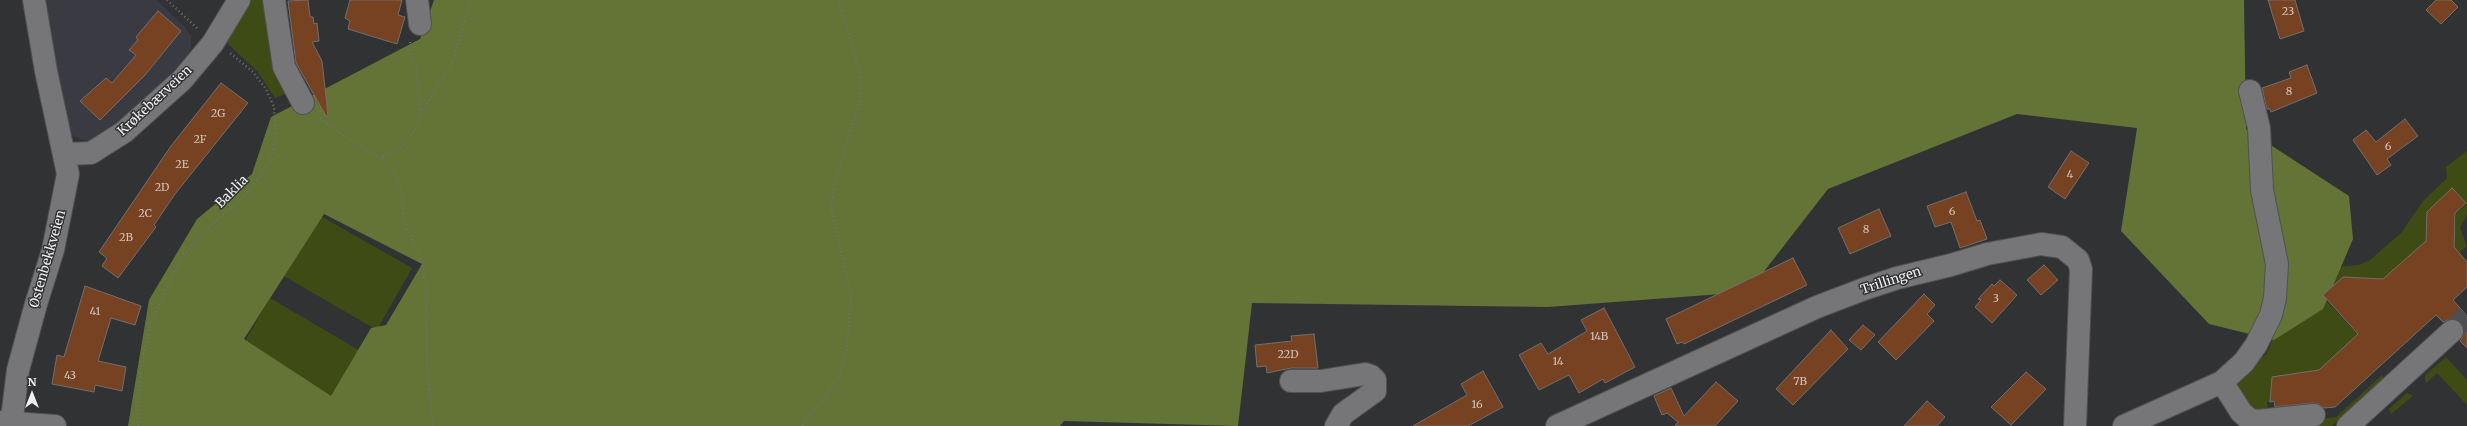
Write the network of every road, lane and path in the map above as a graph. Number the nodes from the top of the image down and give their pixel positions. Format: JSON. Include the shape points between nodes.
{"nodes":[{"id":1,"x":34,"y":0,"type":"edge"},
{"id":2,"x":167,"y":0,"type":"edge"},
{"id":3,"x":238,"y":0,"type":"edge"},
{"id":4,"x":274,"y":0,"type":"edge"},
{"id":5,"x":417,"y":0,"type":"edge"},
{"id":6,"x":470,"y":0,"type":"edge"},
{"id":7,"x":838,"y":0,"type":"edge"},
{"id":8,"x":420,"y":24,"type":"joint"},
{"id":9,"x":213,"y":43,"type":"junction"},
{"id":10,"x":2250,"y":90,"type":"dead end"},
{"id":11,"x":303,"y":103,"type":"joint"},
{"id":12,"x":420,"y":114,"type":"junction"},
{"id":13,"x":66,"y":154,"type":"junction"},
{"id":14,"x":381,"y":158,"type":"junction"},
{"id":15,"x":2452,"y":331,"type":"tunnel mouth"},
{"id":16,"x":1291,"y":381,"type":"dead end"},
{"id":17,"x":2222,"y":382,"type":"junction"},
{"id":18,"x":2314,"y":415,"type":"dead end"},
{"id":19,"x":8,"y":424,"type":"edge"},
{"id":20,"x":55,"y":426,"type":"edge"},
{"id":21,"x":138,"y":426,"type":"edge"},
{"id":22,"x":434,"y":426,"type":"edge"},
{"id":23,"x":804,"y":426,"type":"edge"},
{"id":24,"x":1336,"y":426,"type":"edge"},
{"id":25,"x":1557,"y":426,"type":"edge"},
{"id":26,"x":2075,"y":426,"type":"edge"},
{"id":27,"x":2124,"y":426,"type":"edge"},
{"id":28,"x":2348,"y":426,"type":"edge"}],
"edges":[{"from":1,"to":13,"type":"street","name":"Østenbekkveien","via":[[46,70]]},
{"from":2,"to":9,"type":"path","name":"Baklia"},
{"from":3,"to":9,"type":"street","name":"Krøkebærveien"},
{"from":4,"to":11,"type":"street","via":[[284,67]]},
{"from":5,"to":8,"type":"street"},
{"from":6,"to":12,"type":"path","via":[[454,60]]},
{"from":7,"to":23,"type":"path","via":[[855,54],[861,84],[859,104],[835,181],[831,206],[851,297],[846,349],[838,379]]},
{"from":8,"to":12,"type":"path","via":[[410,39],[410,50],[417,70]]},
{"from":9,"to":13,"type":"street","name":"Krøkebærveien","via":[[182,80],[124,132],[91,153]]},
{"from":9,"to":21,"type":"path","name":"Baklia","via":[[253,72],[266,89],[274,107],[276,134],[272,154],[264,172],[250,190],[204,232],[183,256],[168,284],[152,320],[142,360]]},
{"from":10,"to":17,"type":"street","via":[[2259,128],[2262,190],[2275,251],[2275,298],[2271,315],[2256,345],[2244,362]]},
{"from":11,"to":14,"type":"path","via":[[339,133]]},
{"from":12,"to":14,"type":"path","via":[[410,136],[400,147]]},
{"from":13,"to":19,"type":"street","name":"Østenbekkveien","via":[[68,174],[64,203],[18,370]]},
{"from":14,"to":22,"type":"path","via":[[396,176],[401,189],[404,220],[422,263],[426,287],[427,364]]},
{"from":15,"to":28,"type":"street"},
{"from":16,"to":24,"type":"street","via":[[1321,381],[1365,374],[1372,376],[1375,380],[1375,391],[1343,414]]},
{"from":17,"to":18,"type":"street","via":[[2241,412],[2250,420]]},
{"from":17,"to":27,"type":"street"},
{"from":19,"to":20,"type":"street"},
{"from":25,"to":26,"type":"street","name":"Trillingen","via":[[1818,307],[1864,289],[1987,254],[2041,244],[2062,247],[2078,260],[2081,269]]}]}
